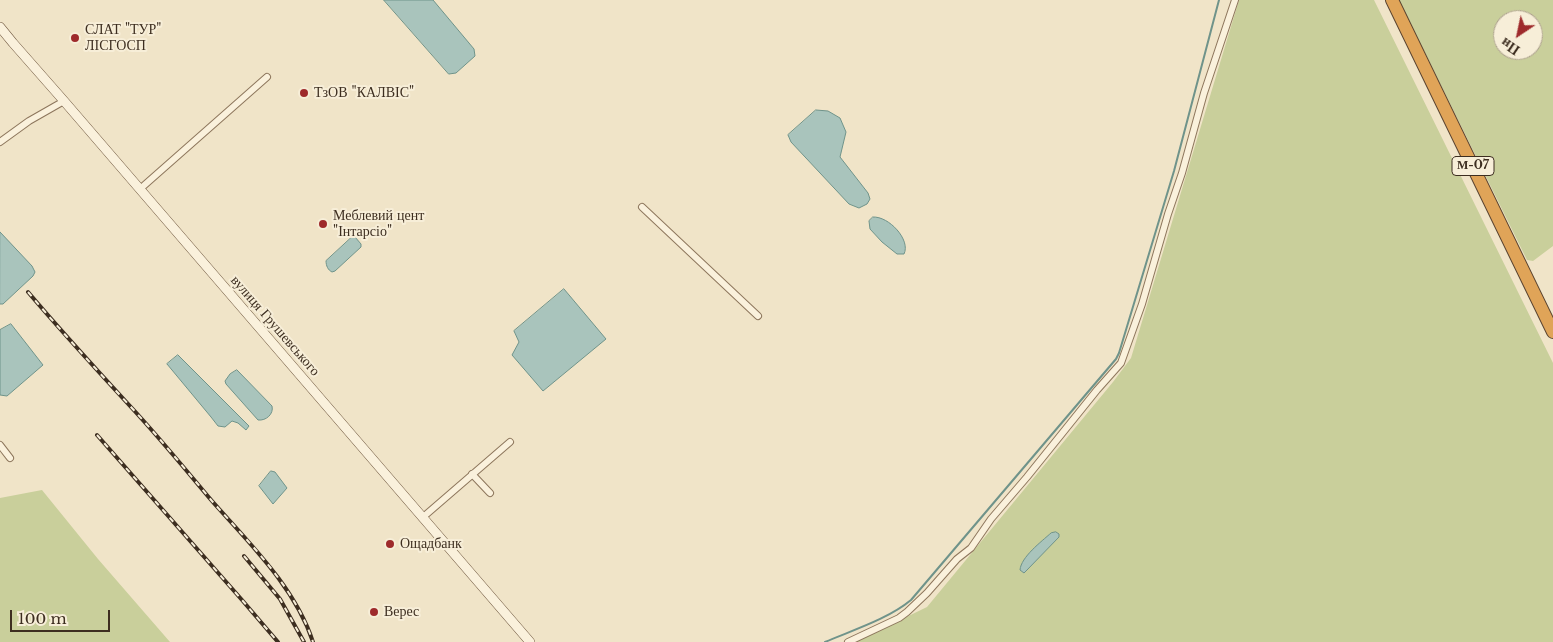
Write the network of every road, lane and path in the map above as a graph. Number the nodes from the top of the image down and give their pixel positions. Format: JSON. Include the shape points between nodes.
{"nodes":[{"id":1,"x":1235,"y":0,"type":"edge"},
{"id":2,"x":1392,"y":0,"type":"edge"},
{"id":3,"x":0,"y":26,"type":"edge"},
{"id":4,"x":266,"y":77,"type":"dead end"},
{"id":5,"x":64,"y":101,"type":"junction"},
{"id":6,"x":0,"y":142,"type":"edge"},
{"id":7,"x":140,"y":190,"type":"junction"},
{"id":8,"x":642,"y":207,"type":"dead end"},
{"id":9,"x":758,"y":316,"type":"dead end"},
{"id":10,"x":1553,"y":332,"type":"edge"},
{"id":11,"x":510,"y":442,"type":"dead end"},
{"id":12,"x":0,"y":445,"type":"edge"},
{"id":13,"x":10,"y":458,"type":"dead end"},
{"id":14,"x":472,"y":474,"type":"junction"},
{"id":15,"x":490,"y":493,"type":"dead end"},
{"id":16,"x":422,"y":518,"type":"junction"},
{"id":17,"x":530,"y":642,"type":"edge"},
{"id":18,"x":848,"y":642,"type":"edge"}],
"edges":[{"from":1,"to":18,"type":"street","via":[[1122,363],[991,519],[971,548],[926,594],[899,618]]},
{"from":2,"to":10,"type":"highway","number":"М-07"},
{"from":3,"to":5,"type":"street","name":"вулиця Грушевського"},
{"from":4,"to":7,"type":"street"},
{"from":5,"to":6,"type":"street"},
{"from":5,"to":7,"type":"street","name":"вулиця Грушевського"},
{"from":7,"to":16,"type":"street","name":"вулиця Грушевського"},
{"from":8,"to":9,"type":"street"},
{"from":11,"to":14,"type":"street"},
{"from":12,"to":13,"type":"street"},
{"from":14,"to":15,"type":"street"},
{"from":14,"to":16,"type":"street"},
{"from":16,"to":17,"type":"street","name":"вулиця Грушевського"}]}
